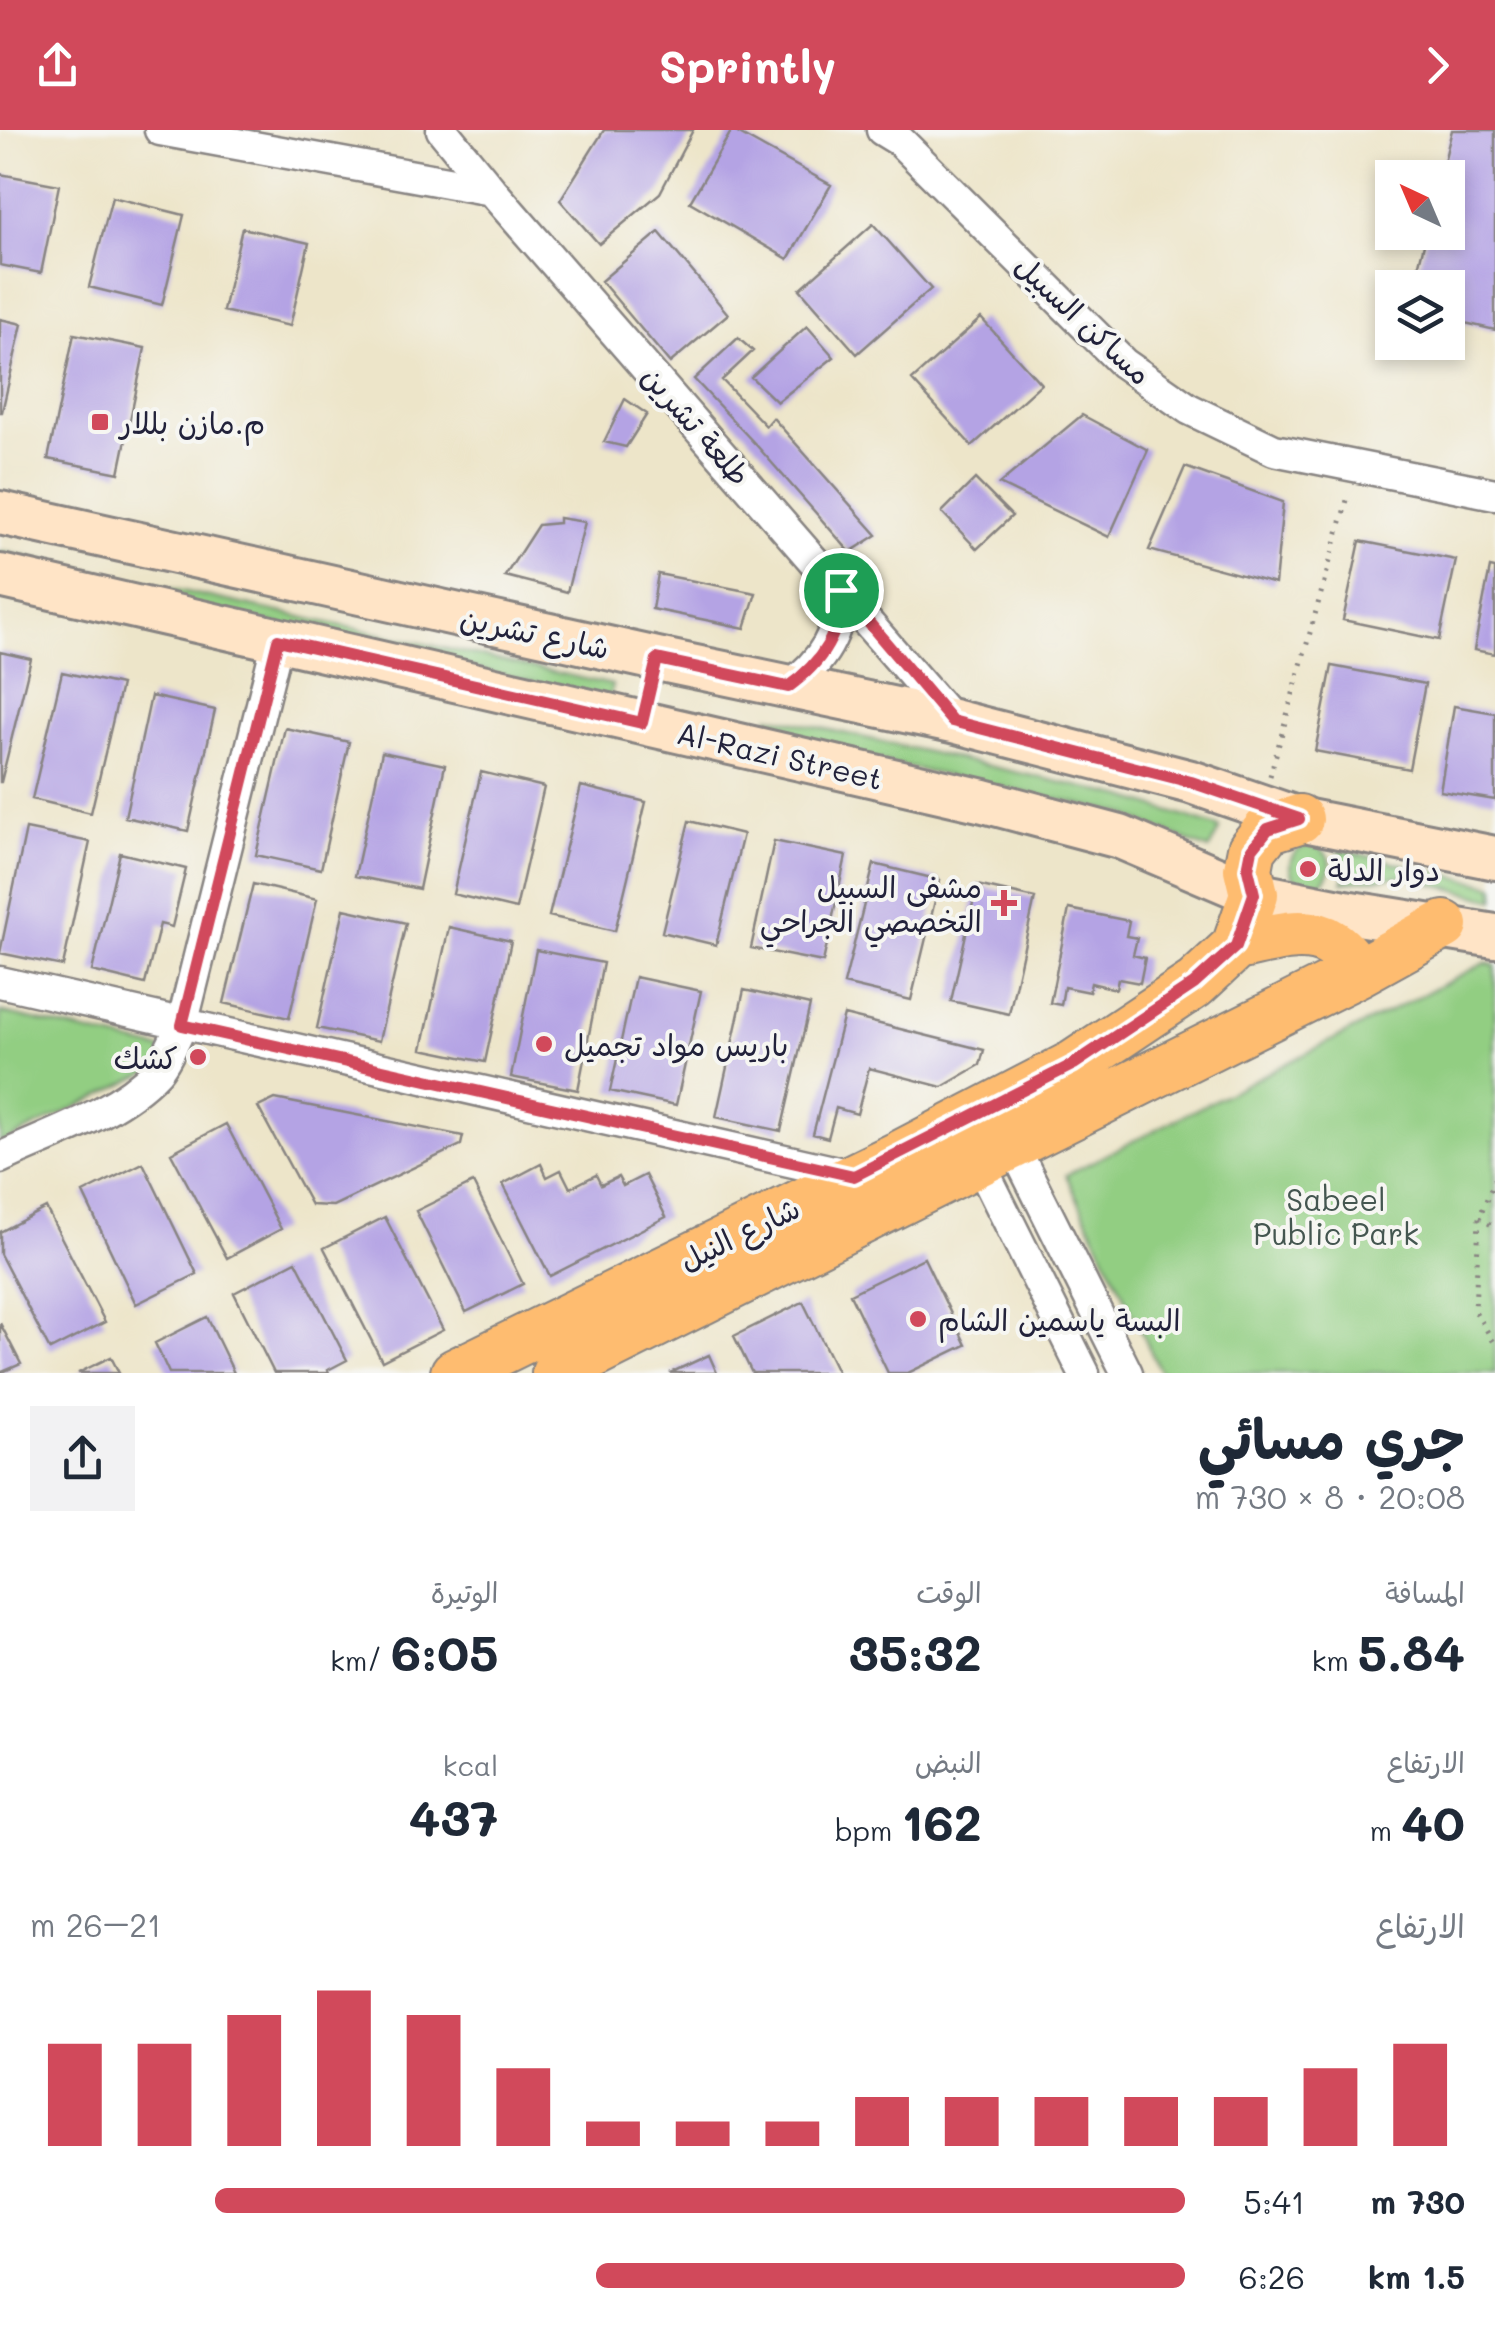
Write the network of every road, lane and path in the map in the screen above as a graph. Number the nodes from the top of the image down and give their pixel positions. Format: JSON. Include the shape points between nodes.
{"nodes":[{"id":1,"x":160,"y":130,"type":"edge"},
{"id":2,"x":442,"y":130,"type":"edge"},
{"id":3,"x":882,"y":130,"type":"edge"},
{"id":4,"x":491,"y":190,"type":"junction"},
{"id":5,"x":1356,"y":466,"type":"junction"},
{"id":6,"x":1495,"y":494,"type":"edge"},
{"id":7,"x":0,"y":514,"type":"edge"},
{"id":8,"x":0,"y":576,"type":"edge"},
{"id":9,"x":841,"y":590,"type":"junction"},
{"id":10,"x":278,"y":640,"type":"junction"},
{"id":11,"x":657,"y":659,"type":"junction"},
{"id":12,"x":788,"y":687,"type":"junction"},
{"id":13,"x":952,"y":721,"type":"junction"},
{"id":14,"x":642,"y":723,"type":"junction"},
{"id":15,"x":1281,"y":812,"type":"junction"},
{"id":16,"x":1495,"y":858,"type":"edge"},
{"id":17,"x":1254,"y":894,"type":"junction"},
{"id":18,"x":1444,"y":925,"type":"junction"},
{"id":19,"x":1495,"y":936,"type":"edge"},
{"id":20,"x":1236,"y":946,"type":"junction"},
{"id":21,"x":1359,"y":972,"type":"junction"},
{"id":22,"x":0,"y":982,"type":"edge"},
{"id":23,"x":182,"y":1025,"type":"junction"},
{"id":24,"x":996,"y":1153,"type":"junction"},
{"id":25,"x":0,"y":1158,"type":"edge"},
{"id":26,"x":854,"y":1176,"type":"junction"},
{"id":27,"x":1495,"y":1178,"type":"edge"},
{"id":28,"x":1479,"y":1218,"type":"junction"},
{"id":29,"x":1495,"y":1227,"type":"edge"},
{"id":30,"x":1495,"y":1344,"type":"edge"},
{"id":31,"x":455,"y":1373,"type":"edge"},
{"id":32,"x":556,"y":1373,"type":"edge"},
{"id":33,"x":1084,"y":1373,"type":"edge"},
{"id":34,"x":1128,"y":1373,"type":"edge"}],
"edges":[{"from":1,"to":4,"type":"street"},
{"from":2,"to":4,"type":"street","name":"طلعة تشرين"},
{"from":3,"to":5,"type":"street","name":"مساكن السبيل","via":[[1123,363],[1189,409],[1274,450]]},
{"from":4,"to":9,"type":"street","name":"طلعة تشرين"},
{"from":5,"to":6,"type":"street","name":"مساكن السبيل"},
{"from":5,"to":15,"type":"path"},
{"from":7,"to":11,"type":"main road","name":"شارع تشرين"},
{"from":8,"to":10,"type":"main road","name":"Al-Razi Street"},
{"from":9,"to":12,"type":"street","via":[[832,638],[817,663]]},
{"from":9,"to":13,"type":"street","name":"طلعة تشرين"},
{"from":10,"to":14,"type":"main road","name":"Al-Razi Street"},
{"from":10,"to":23,"type":"street"},
{"from":11,"to":12,"type":"main road","name":"شارع تشرين"},
{"from":11,"to":14,"type":"main road"},
{"from":12,"to":13,"type":"main road","name":"شارع تشرين"},
{"from":13,"to":15,"type":"main road","name":"شارع تشرين"},
{"from":14,"to":17,"type":"main road","name":"Al-Razi Street","via":[[1120,836]]},
{"from":15,"to":16,"type":"main road","name":"شارع تشرين"},
{"from":15,"to":17,"type":"main road","name":"شارع النيل","via":[[1252,849]]},
{"from":17,"to":18,"type":"main road","name":"Al-Razi Street"},
{"from":17,"to":20,"type":"main road","name":"شارع النيل"},
{"from":18,"to":19,"type":"main road","name":"Al-Razi Street"},
{"from":18,"to":21,"type":"main road","name":"شارع النيل"},
{"from":20,"to":21,"type":"main road","via":[[1318,937],[1334,944]]},
{"from":20,"to":26,"type":"main road","name":"شارع النيل","via":[[1194,984],[1074,1064]]},
{"from":21,"to":24,"type":"main road","name":"شارع النيل"},
{"from":22,"to":23,"type":"street"},
{"from":23,"to":25,"type":"street","via":[[158,1070],[130,1094]]},
{"from":23,"to":26,"type":"street"},
{"from":24,"to":32,"type":"main road","name":"شارع النيل"},
{"from":24,"to":33,"type":"street"},
{"from":24,"to":34,"type":"street"},
{"from":26,"to":31,"type":"main road","name":"شارع النيل"},
{"from":27,"to":28,"type":"path"},
{"from":28,"to":29,"type":"path"},
{"from":28,"to":30,"type":"path","via":[[1475,1310]]}]}
